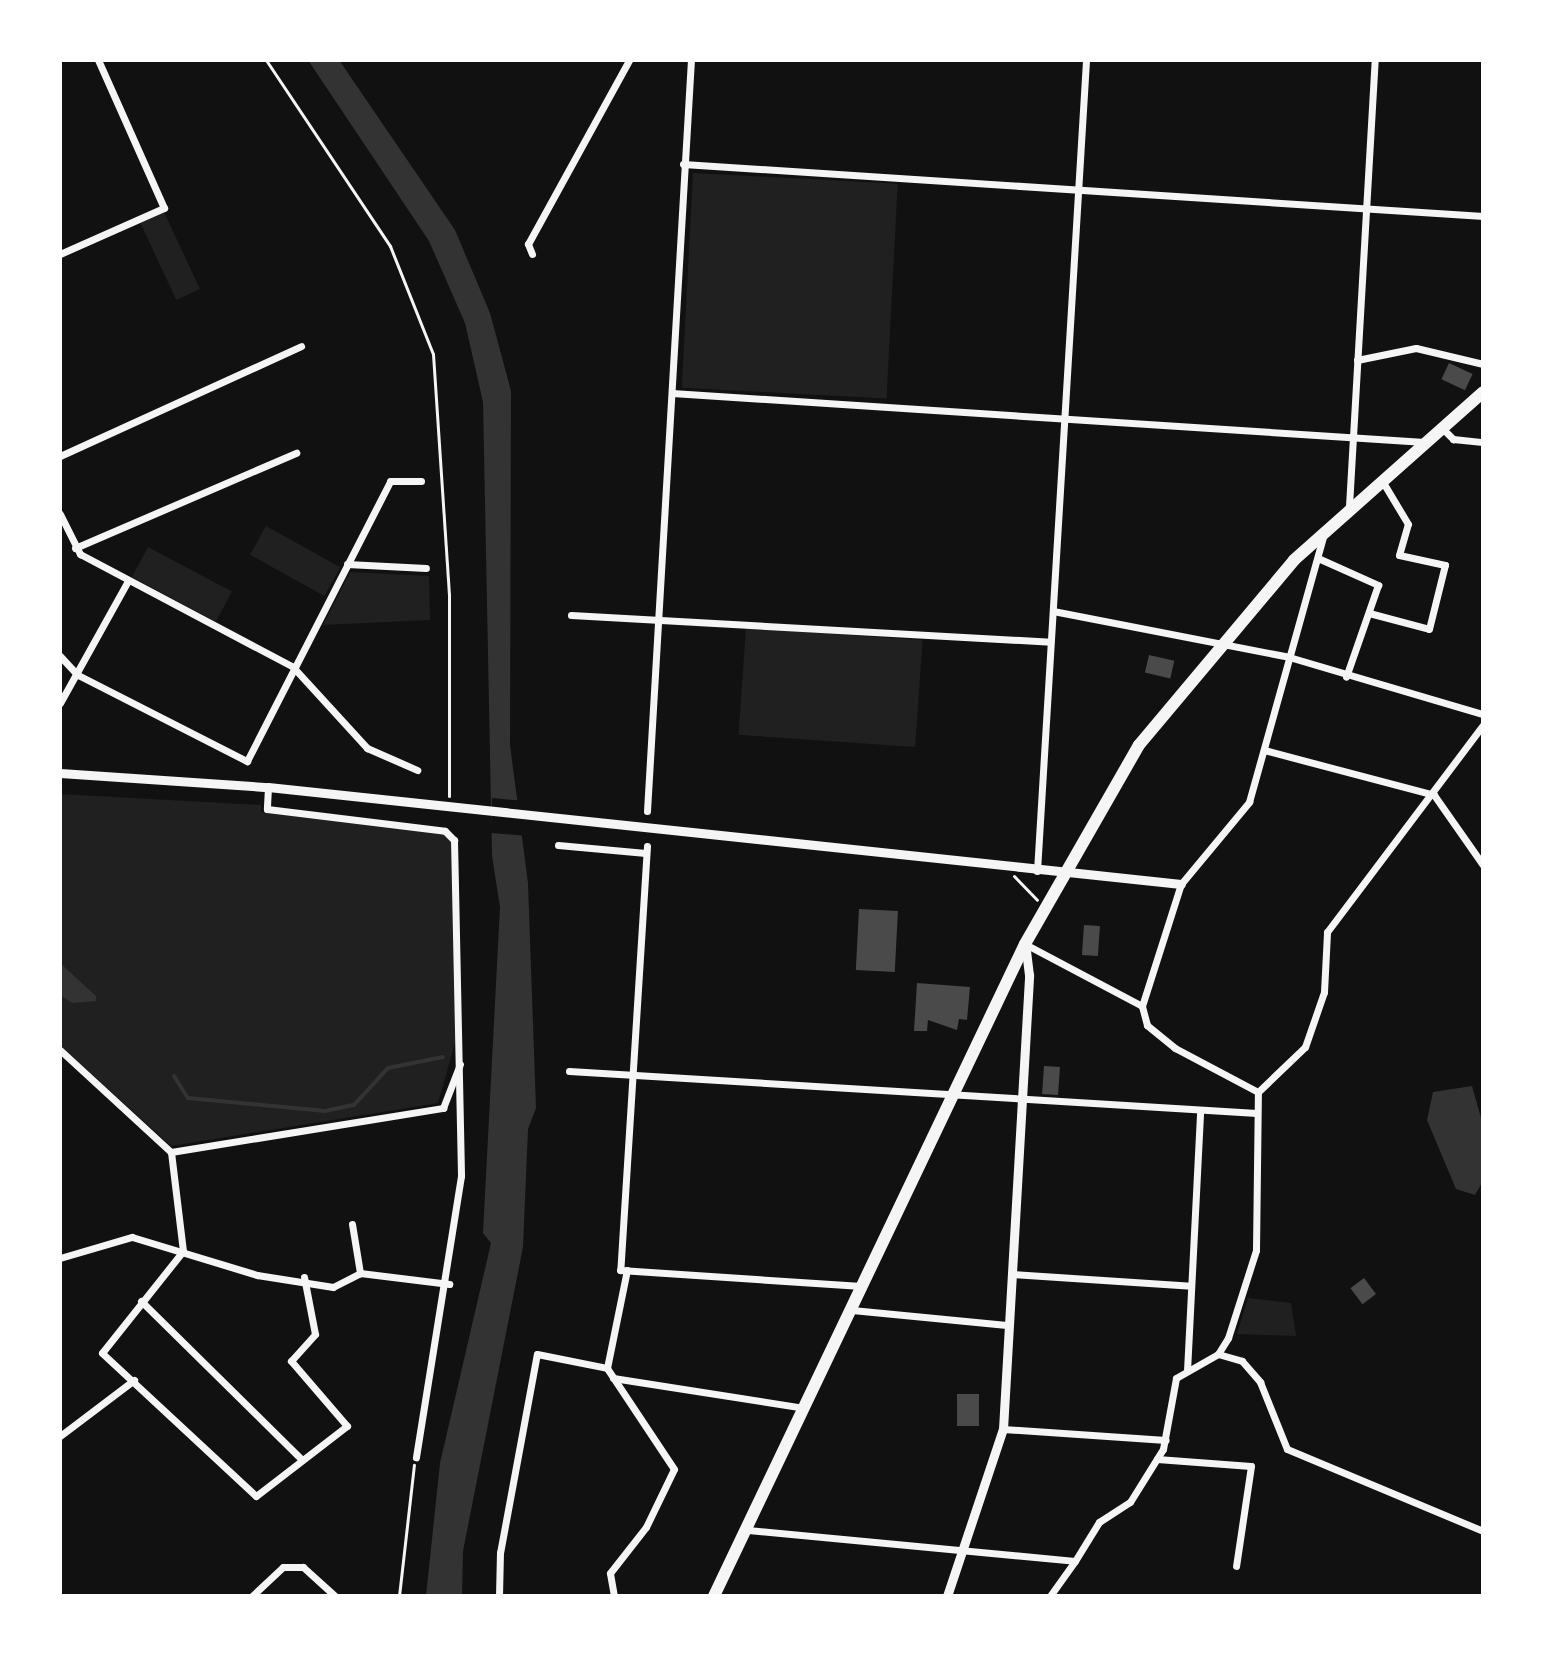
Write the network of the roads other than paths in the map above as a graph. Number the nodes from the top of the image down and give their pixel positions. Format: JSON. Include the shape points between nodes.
{"nodes":[{"id":1,"x":98,"y":60,"type":"edge"},
{"id":2,"x":629,"y":60,"type":"edge"},
{"id":3,"x":691,"y":60,"type":"edge"},
{"id":4,"x":1086,"y":60,"type":"edge"},
{"id":5,"x":1375,"y":60,"type":"edge"},
{"id":6,"x":683,"y":164,"type":"junction"},
{"id":7,"x":1078,"y":191,"type":"junction"},
{"id":8,"x":1365,"y":209,"type":"junction"},
{"id":9,"x":1483,"y":216,"type":"edge"},
{"id":10,"x":60,"y":254,"type":"edge"},
{"id":11,"x":532,"y":254,"type":"dead end"},
{"id":12,"x":301,"y":346,"type":"dead end"},
{"id":13,"x":1357,"y":360,"type":"junction"},
{"id":14,"x":1483,"y":364,"type":"edge"},
{"id":15,"x":1483,"y":392,"type":"edge"},
{"id":16,"x":672,"y":393,"type":"junction"},
{"id":17,"x":1066,"y":416,"type":"junction"},
{"id":18,"x":1441,"y":428,"type":"junction"},
{"id":19,"x":1354,"y":434,"type":"junction"},
{"id":20,"x":1424,"y":442,"type":"junction"},
{"id":21,"x":1483,"y":442,"type":"edge"},
{"id":22,"x":296,"y":453,"type":"dead end"},
{"id":23,"x":60,"y":456,"type":"edge"},
{"id":24,"x":1381,"y":479,"type":"junction"},
{"id":25,"x":421,"y":481,"type":"dead end"},
{"id":26,"x":1349,"y":506,"type":"junction"},
{"id":27,"x":60,"y":514,"type":"edge"},
{"id":28,"x":1325,"y":529,"type":"junction"},
{"id":29,"x":75,"y":548,"type":"junction"},
{"id":30,"x":1320,"y":559,"type":"junction"},
{"id":31,"x":347,"y":564,"type":"junction"},
{"id":32,"x":426,"y":568,"type":"dead end"},
{"id":33,"x":128,"y":581,"type":"junction"},
{"id":34,"x":1053,"y":611,"type":"junction"},
{"id":35,"x":1369,"y":613,"type":"junction"},
{"id":36,"x":571,"y":615,"type":"dead end"},
{"id":37,"x":657,"y":618,"type":"junction"},
{"id":38,"x":1220,"y":641,"type":"junction"},
{"id":39,"x":1050,"y":642,"type":"junction"},
{"id":40,"x":60,"y":656,"type":"edge"},
{"id":41,"x":1289,"y":657,"type":"junction"},
{"id":42,"x":293,"y":667,"type":"junction"},
{"id":43,"x":78,"y":675,"type":"junction"},
{"id":44,"x":1346,"y":677,"type":"junction"},
{"id":45,"x":60,"y":703,"type":"edge"},
{"id":46,"x":1483,"y":714,"type":"edge"},
{"id":47,"x":1483,"y":725,"type":"edge"},
{"id":48,"x":1264,"y":750,"type":"junction"},
{"id":49,"x":417,"y":770,"type":"dead end"},
{"id":50,"x":60,"y":773,"type":"edge"},
{"id":51,"x":268,"y":787,"type":"junction"},
{"id":52,"x":1434,"y":795,"type":"junction"},
{"id":53,"x":647,"y":811,"type":"dead end"},
{"id":54,"x":558,"y":845,"type":"dead end"},
{"id":55,"x":1483,"y":865,"type":"edge"},
{"id":56,"x":1037,"y":871,"type":"junction"},
{"id":57,"x":1063,"y":875,"type":"junction"},
{"id":58,"x":1181,"y":884,"type":"junction"},
{"id":59,"x":1025,"y":944,"type":"junction"},
{"id":60,"x":1142,"y":1006,"type":"junction"},
{"id":61,"x":60,"y":1050,"type":"edge"},
{"id":62,"x":462,"y":1060,"type":"junction"},
{"id":63,"x":569,"y":1071,"type":"dead end"},
{"id":64,"x":632,"y":1075,"type":"junction"},
{"id":65,"x":1258,"y":1092,"type":"junction"},
{"id":66,"x":954,"y":1095,"type":"junction"},
{"id":67,"x":1022,"y":1102,"type":"junction"},
{"id":68,"x":1200,"y":1110,"type":"junction"},
{"id":69,"x":1257,"y":1113,"type":"junction"},
{"id":70,"x":171,"y":1152,"type":"junction"},
{"id":71,"x":352,"y":1224,"type":"dead end"},
{"id":72,"x":183,"y":1251,"type":"junction"},
{"id":73,"x":60,"y":1258,"type":"edge"},
{"id":74,"x":627,"y":1270,"type":"junction"},
{"id":75,"x":360,"y":1273,"type":"junction"},
{"id":76,"x":1012,"y":1274,"type":"junction"},
{"id":77,"x":304,"y":1277,"type":"junction"},
{"id":78,"x":449,"y":1284,"type":"junction"},
{"id":79,"x":1191,"y":1286,"type":"junction"},
{"id":80,"x":863,"y":1287,"type":"junction"},
{"id":81,"x":141,"y":1301,"type":"junction"},
{"id":82,"x":852,"y":1310,"type":"junction"},
{"id":83,"x":1009,"y":1325,"type":"junction"},
{"id":84,"x":1218,"y":1354,"type":"junction"},
{"id":85,"x":607,"y":1368,"type":"junction"},
{"id":86,"x":1187,"y":1371,"type":"junction"},
{"id":87,"x":613,"y":1378,"type":"junction"},
{"id":88,"x":134,"y":1380,"type":"junction"},
{"id":89,"x":806,"y":1409,"type":"junction"},
{"id":90,"x":1003,"y":1429,"type":"junction"},
{"id":91,"x":60,"y":1436,"type":"edge"},
{"id":92,"x":1166,"y":1440,"type":"junction"},
{"id":93,"x":416,"y":1457,"type":"road end"},
{"id":94,"x":1157,"y":1459,"type":"junction"},
{"id":95,"x":302,"y":1460,"type":"junction"},
{"id":96,"x":748,"y":1530,"type":"junction"},
{"id":97,"x":1483,"y":1531,"type":"edge"},
{"id":98,"x":962,"y":1552,"type":"junction"},
{"id":99,"x":1075,"y":1561,"type":"junction"},
{"id":100,"x":1236,"y":1566,"type":"dead end"},
{"id":101,"x":252,"y":1596,"type":"edge"},
{"id":102,"x":335,"y":1596,"type":"edge"},
{"id":103,"x":499,"y":1596,"type":"edge"},
{"id":104,"x":614,"y":1596,"type":"edge"},
{"id":105,"x":714,"y":1596,"type":"edge"},
{"id":106,"x":947,"y":1596,"type":"edge"},
{"id":107,"x":1050,"y":1596,"type":"edge"}],
"edges":[{"from":1,"to":10,"type":"street","via":[[164,208]]},
{"from":2,"to":11,"type":"street","via":[[528,244]]},
{"from":3,"to":6,"type":"street"},
{"from":4,"to":7,"type":"street"},
{"from":5,"to":8,"type":"street"},
{"from":6,"to":7,"type":"street"},
{"from":6,"to":16,"type":"street"},
{"from":7,"to":8,"type":"street"},
{"from":7,"to":17,"type":"street"},
{"from":8,"to":9,"type":"street"},
{"from":8,"to":13,"type":"street"},
{"from":12,"to":23,"type":"street"},
{"from":13,"to":14,"type":"street","via":[[1416,348]]},
{"from":13,"to":19,"type":"street"},
{"from":15,"to":18,"type":"main road"},
{"from":16,"to":17,"type":"street"},
{"from":16,"to":37,"type":"street"},
{"from":17,"to":19,"type":"street"},
{"from":17,"to":34,"type":"street"},
{"from":18,"to":20,"type":"main road"},
{"from":18,"to":21,"type":"street","via":[[1453,439]]},
{"from":19,"to":20,"type":"street"},
{"from":19,"to":26,"type":"street"},
{"from":20,"to":24,"type":"main road"},
{"from":22,"to":29,"type":"street"},
{"from":24,"to":26,"type":"main road"},
{"from":24,"to":35,"type":"street","via":[[1408,524],[1399,555],[1445,565],[1429,629]]},
{"from":25,"to":31,"type":"street","via":[[390,481]]},
{"from":26,"to":28,"type":"main road"},
{"from":27,"to":29,"type":"street"},
{"from":28,"to":30,"type":"street"},
{"from":28,"to":38,"type":"main road"},
{"from":29,"to":33,"type":"street"},
{"from":30,"to":35,"type":"street","via":[[1378,585]]},
{"from":30,"to":41,"type":"street"},
{"from":31,"to":32,"type":"street"},
{"from":31,"to":42,"type":"street"},
{"from":33,"to":42,"type":"street"},
{"from":33,"to":43,"type":"street"},
{"from":34,"to":38,"type":"street"},
{"from":34,"to":39,"type":"street"},
{"from":35,"to":44,"type":"street"},
{"from":36,"to":37,"type":"street"},
{"from":37,"to":39,"type":"street"},
{"from":37,"to":53,"type":"street"},
{"from":38,"to":41,"type":"street"},
{"from":38,"to":57,"type":"main road","via":[[1139,745]]},
{"from":39,"to":56,"type":"street"},
{"from":40,"to":43,"type":"street"},
{"from":41,"to":44,"type":"street"},
{"from":41,"to":48,"type":"street"},
{"from":42,"to":43,"type":"street","via":[[247,761]]},
{"from":42,"to":49,"type":"street","via":[[367,748]]},
{"from":43,"to":45,"type":"street"},
{"from":44,"to":46,"type":"street"},
{"from":47,"to":52,"type":"street"},
{"from":48,"to":52,"type":"street"},
{"from":48,"to":58,"type":"street","via":[[1239,821]]},
{"from":50,"to":51,"type":"street"},
{"from":51,"to":56,"type":"street"},
{"from":51,"to":62,"type":"street","via":[[267,809],[445,831],[454,840]]},
{"from":52,"to":55,"type":"street"},
{"from":52,"to":65,"type":"street","via":[[1337,911],[1323,950],[1320,1012],[1305,1047]]},
{"from":54,"to":64,"type":"street","via":[[647,850]]},
{"from":56,"to":57,"type":"street"},
{"from":57,"to":58,"type":"street"},
{"from":57,"to":59,"type":"main road"},
{"from":58,"to":60,"type":"street"},
{"from":59,"to":60,"type":"street"},
{"from":59,"to":66,"type":"main road"},
{"from":59,"to":67,"type":"street"},
{"from":60,"to":65,"type":"street","via":[[1147,1025],[1175,1048]]},
{"from":61,"to":70,"type":"street"},
{"from":62,"to":70,"type":"street","via":[[443,1108]]},
{"from":62,"to":78,"type":"street","via":[[462,1163]]},
{"from":63,"to":64,"type":"street"},
{"from":64,"to":66,"type":"street"},
{"from":64,"to":74,"type":"street","via":[[621,1201],[620,1270]]},
{"from":65,"to":69,"type":"street"},
{"from":66,"to":67,"type":"street"},
{"from":66,"to":80,"type":"main road"},
{"from":67,"to":68,"type":"street"},
{"from":67,"to":76,"type":"street"},
{"from":68,"to":69,"type":"street"},
{"from":68,"to":79,"type":"street"},
{"from":69,"to":84,"type":"street","via":[[1256,1250]]},
{"from":70,"to":72,"type":"street"},
{"from":71,"to":75,"type":"street"},
{"from":72,"to":73,"type":"street","via":[[132,1237]]},
{"from":72,"to":77,"type":"street","via":[[257,1275]]},
{"from":72,"to":81,"type":"street"},
{"from":74,"to":80,"type":"street"},
{"from":74,"to":85,"type":"street"},
{"from":75,"to":77,"type":"street","via":[[333,1287]]},
{"from":75,"to":78,"type":"street"},
{"from":76,"to":79,"type":"street"},
{"from":76,"to":83,"type":"street"},
{"from":77,"to":95,"type":"street","via":[[315,1334],[291,1361],[347,1426]]},
{"from":78,"to":93,"type":"street"},
{"from":79,"to":86,"type":"street"},
{"from":80,"to":82,"type":"main road"},
{"from":81,"to":88,"type":"street","via":[[102,1353]]},
{"from":81,"to":95,"type":"street"},
{"from":82,"to":83,"type":"street"},
{"from":82,"to":89,"type":"main road"},
{"from":83,"to":90,"type":"street"},
{"from":84,"to":86,"type":"street"},
{"from":84,"to":97,"type":"street","via":[[1242,1361],[1260,1382],[1287,1449]]},
{"from":85,"to":87,"type":"street"},
{"from":85,"to":103,"type":"street","via":[[537,1354],[500,1553]]},
{"from":86,"to":92,"type":"street","via":[[1176,1378]]},
{"from":87,"to":89,"type":"street"},
{"from":87,"to":104,"type":"street","via":[[674,1469],[646,1527],[610,1573]]},
{"from":88,"to":91,"type":"street"},
{"from":88,"to":95,"type":"street","via":[[256,1496]]},
{"from":89,"to":96,"type":"main road"},
{"from":90,"to":92,"type":"street"},
{"from":90,"to":98,"type":"street"},
{"from":92,"to":94,"type":"street"},
{"from":94,"to":99,"type":"street","via":[[1130,1502],[1099,1522]]},
{"from":94,"to":100,"type":"street","via":[[1251,1466]]},
{"from":96,"to":98,"type":"street"},
{"from":96,"to":105,"type":"main road"},
{"from":98,"to":99,"type":"street"},
{"from":98,"to":106,"type":"street"},
{"from":99,"to":107,"type":"street"},
{"from":101,"to":102,"type":"street","via":[[283,1567],[303,1567]]}]}
